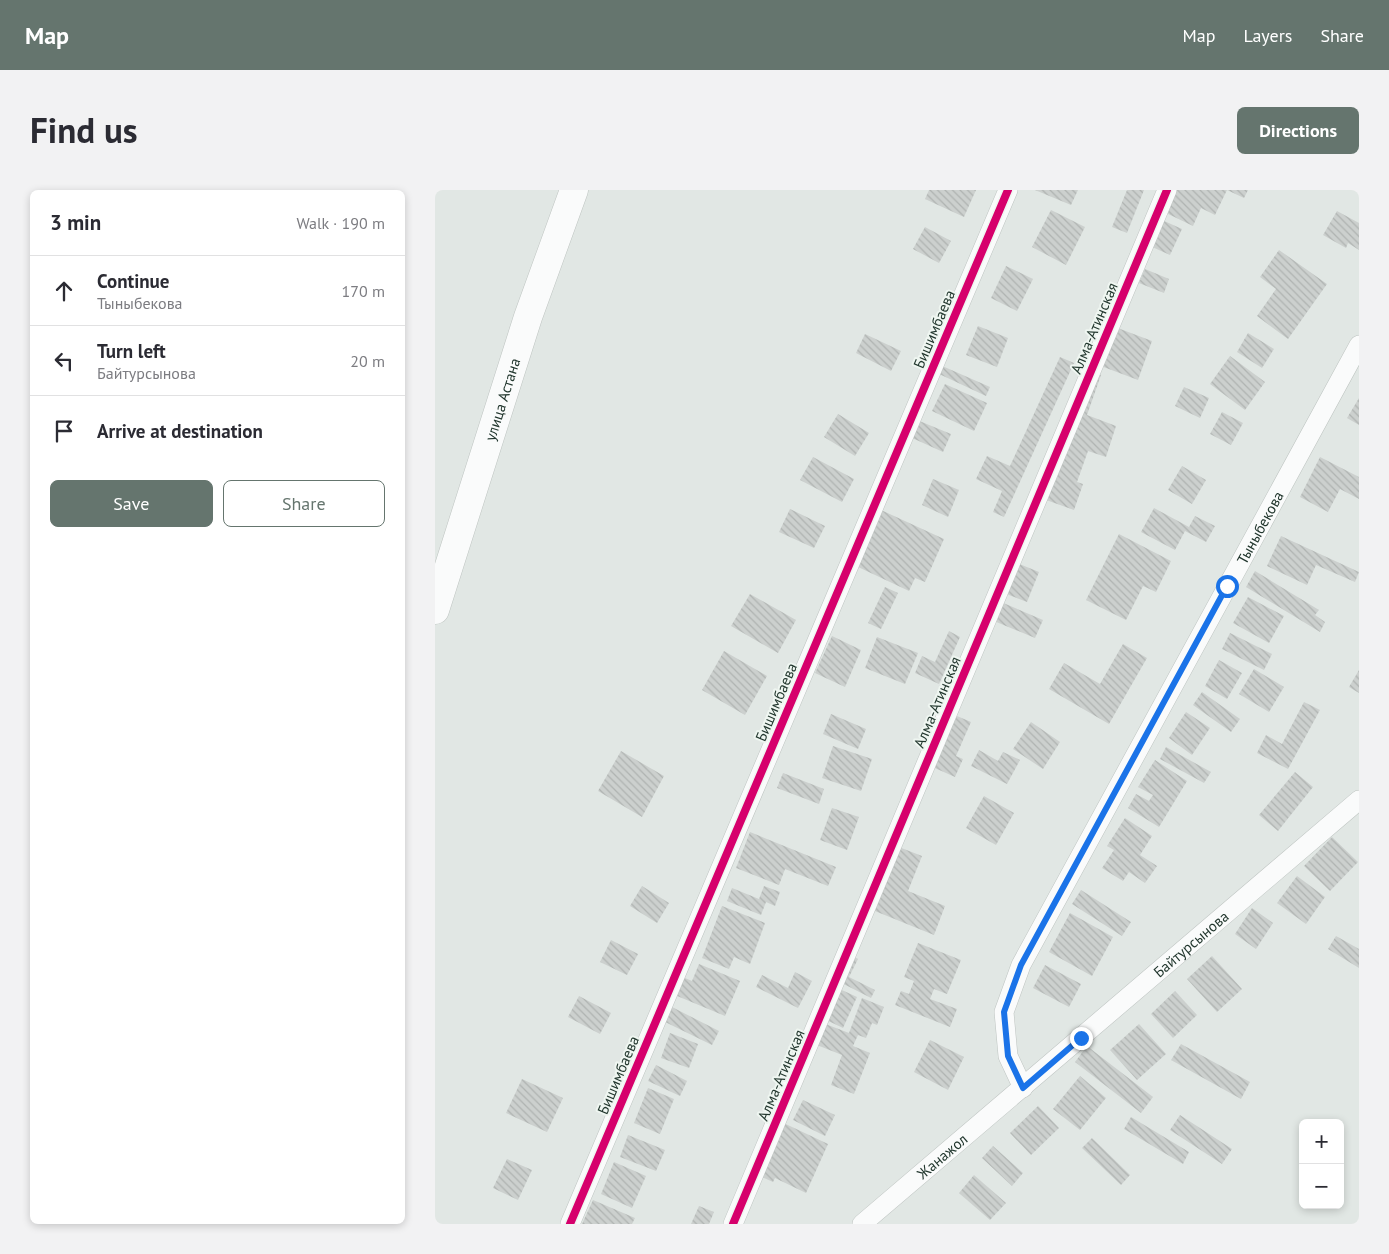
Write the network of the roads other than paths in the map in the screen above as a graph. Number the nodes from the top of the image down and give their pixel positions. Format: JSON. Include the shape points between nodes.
{"nodes":[{"id":1,"x":574,"y":190,"type":"edge"},
{"id":2,"x":1008,"y":190,"type":"edge"},
{"id":3,"x":1167,"y":190,"type":"edge"},
{"id":4,"x":1359,"y":345,"type":"edge"},
{"id":5,"x":435,"y":610,"type":"edge"},
{"id":6,"x":1359,"y":800,"type":"edge"},
{"id":7,"x":1023,"y":1088,"type":"junction"},
{"id":8,"x":570,"y":1224,"type":"edge"},
{"id":9,"x":733,"y":1224,"type":"edge"},
{"id":10,"x":862,"y":1224,"type":"edge"}],
"edges":[{"from":1,"to":5,"type":"main road","name":"улица Астана","via":[[528,317]]},
{"from":2,"to":8,"type":"street","name":"Бишимбаева"},
{"from":3,"to":9,"type":"street","name":"Алма-Атинская"},
{"from":4,"to":7,"type":"street","name":"Тыныбекова","via":[[1021,965],[1004,1012],[1008,1056]]},
{"from":6,"to":7,"type":"street","name":"Байтурсынова"},
{"from":7,"to":10,"type":"street","name":"Жанажол"}]}
